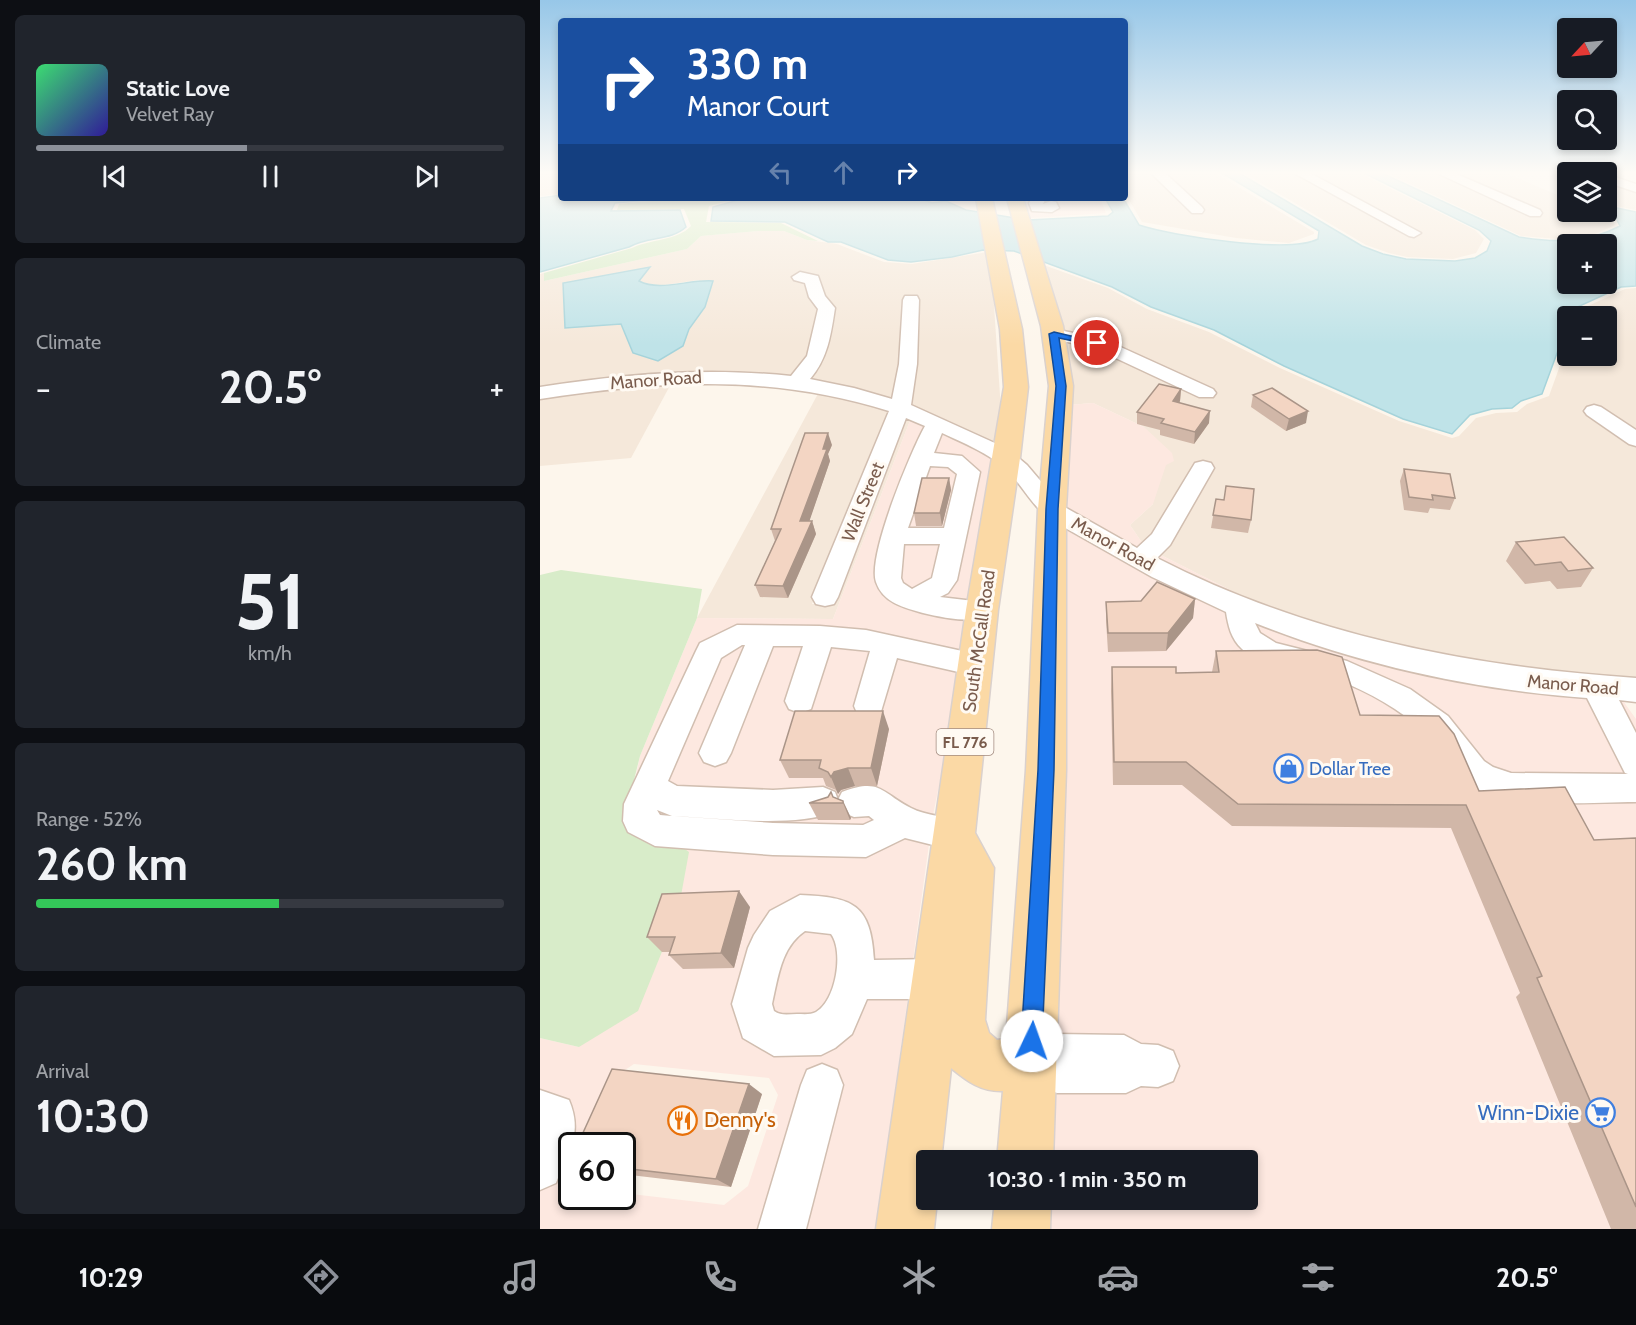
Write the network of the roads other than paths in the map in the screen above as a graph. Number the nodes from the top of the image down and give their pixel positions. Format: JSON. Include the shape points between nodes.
{"nodes":[{"id":1,"x":990,"y":230,"type":"edge"},
{"id":2,"x":1024,"y":230,"type":"edge"},
{"id":3,"x":1409,"y":230,"type":"edge"},
{"id":4,"x":1414,"y":233,"type":"dead end"},
{"id":5,"x":800,"y":277,"type":"dead end"},
{"id":6,"x":911,"y":300,"type":"dead end"},
{"id":7,"x":1054,"y":334,"type":"junction"},
{"id":8,"x":797,"y":381,"type":"junction"},
{"id":9,"x":540,"y":393,"type":"edge"},
{"id":10,"x":1206,"y":393,"type":"dead end"},
{"id":11,"x":900,"y":408,"type":"junction"},
{"id":12,"x":1594,"y":411,"type":"dead end"},
{"id":13,"x":937,"y":423,"type":"junction"},
{"id":14,"x":1636,"y":440,"type":"edge"},
{"id":15,"x":1007,"y":458,"type":"junction"},
{"id":16,"x":921,"y":459,"type":"junction"},
{"id":17,"x":1203,"y":468,"type":"dead end"},
{"id":18,"x":1052,"y":509,"type":"junction"},
{"id":19,"x":895,"y":536,"type":"junction"},
{"id":20,"x":954,"y":536,"type":"junction"},
{"id":21,"x":1140,"y":560,"type":"junction"},
{"id":22,"x":825,"y":597,"type":"dead end"},
{"id":23,"x":910,"y":600,"type":"junction"},
{"id":24,"x":1239,"y":606,"type":"junction"},
{"id":25,"x":982,"y":610,"type":"junction"},
{"id":26,"x":763,"y":635,"type":"junction"},
{"id":27,"x":820,"y":636,"type":"junction"},
{"id":28,"x":886,"y":646,"type":"junction"},
{"id":29,"x":976,"y":665,"type":"junction"},
{"id":30,"x":1597,"y":688,"type":"junction"},
{"id":31,"x":1636,"y":690,"type":"edge"},
{"id":32,"x":800,"y":701,"type":"dead end"},
{"id":33,"x":869,"y":706,"type":"dead end"},
{"id":34,"x":715,"y":753,"type":"dead end"},
{"id":35,"x":1636,"y":763,"type":"edge"},
{"id":36,"x":649,"y":786,"type":"junction"},
{"id":37,"x":1636,"y":788,"type":"edge"},
{"id":38,"x":773,"y":805,"type":"junction"},
{"id":39,"x":903,"y":822,"type":"junction"},
{"id":40,"x":953,"y":834,"type":"junction"},
{"id":41,"x":773,"y":839,"type":"junction"},
{"id":42,"x":936,"y":979,"type":"junction"},
{"id":43,"x":856,"y":980,"type":"dead end"},
{"id":44,"x":1039,"y":1063,"type":"junction"},
{"id":45,"x":1145,"y":1066,"type":"dead end"},
{"id":46,"x":822,"y":1085,"type":"dead end"},
{"id":47,"x":540,"y":1112,"type":"edge"},
{"id":48,"x":1027,"y":1150,"type":"edge"},
{"id":49,"x":540,"y":1167,"type":"edge"},
{"id":50,"x":1023,"y":1210,"type":"edge"},
{"id":51,"x":782,"y":1229,"type":"edge"},
{"id":52,"x":905,"y":1229,"type":"edge"},
{"id":53,"x":1022,"y":1229,"type":"edge"}],
"edges":[{"from":1,"to":15,"type":"main road","name":"South McCall Road","number":"FL 776","via":[[1011,329],[1016,387]]},
{"from":2,"to":7,"type":"main road"},
{"from":3,"to":4,"type":"street"},
{"from":5,"to":8,"type":"street","via":[[812,279],[817,297],[827,308],[816,360]]},
{"from":6,"to":11,"type":"street","name":"Wall Street","via":[[908,364]]},
{"from":7,"to":10,"type":"street","via":[[1097,343]]},
{"from":7,"to":18,"type":"main road","via":[[1061,386]]},
{"from":8,"to":9,"type":"street","name":"Manor Road","via":[[671,377]]},
{"from":8,"to":11,"type":"street","name":"Manor Road","via":[[846,390]]},
{"from":11,"to":13,"type":"street","name":"Manor Road"},
{"from":11,"to":22,"type":"street","name":"Wall Street"},
{"from":12,"to":14,"type":"street"},
{"from":13,"to":15,"type":"street","name":"Manor Road"},
{"from":13,"to":16,"type":"street"},
{"from":15,"to":18,"type":"street","name":"Manor Road"},
{"from":15,"to":25,"type":"main road","name":"South McCall Road","number":"FL 776"},
{"from":16,"to":19,"type":"street"},
{"from":16,"to":20,"type":"street","via":[[954,461],[969,472]]},
{"from":17,"to":21,"type":"street","via":[[1161,539]]},
{"from":18,"to":21,"type":"street","name":"Manor Road"},
{"from":18,"to":44,"type":"main road"},
{"from":19,"to":20,"type":"street"},
{"from":19,"to":23,"type":"street","via":[[888,577],[895,591]]},
{"from":20,"to":23,"type":"street","via":[[944,580]]},
{"from":21,"to":24,"type":"street","name":"Manor Road"},
{"from":23,"to":25,"type":"street"},
{"from":24,"to":30,"type":"street","name":"Manor Road","via":[[1325,638],[1415,663],[1511,680]]},
{"from":24,"to":37,"type":"street","via":[[1242,628],[1250,640],[1277,654],[1323,664],[1377,685],[1419,709],[1439,726],[1467,768],[1492,783],[1511,787]]},
{"from":25,"to":29,"type":"main road","name":"South McCall Road","number":"FL 776"},
{"from":26,"to":27,"type":"street"},
{"from":26,"to":34,"type":"street"},
{"from":26,"to":36,"type":"street","via":[[737,635],[710,651]]},
{"from":27,"to":28,"type":"street"},
{"from":27,"to":32,"type":"street"},
{"from":28,"to":29,"type":"street"},
{"from":28,"to":33,"type":"street"},
{"from":29,"to":40,"type":"main road","name":"South McCall Road","number":"FL 776"},
{"from":30,"to":31,"type":"street","name":"Manor Road"},
{"from":30,"to":35,"type":"street"},
{"from":36,"to":38,"type":"street","via":[[672,801]]},
{"from":36,"to":41,"type":"street","via":[[641,804],[640,821],[655,830]]},
{"from":38,"to":39,"type":"street","via":[[875,801]]},
{"from":38,"to":41,"type":"street"},
{"from":39,"to":40,"type":"street"},
{"from":39,"to":41,"type":"street","via":[[866,841]]},
{"from":40,"to":42,"type":"main road","name":"South McCall Road","number":"FL 776"},
{"from":40,"to":44,"type":"main road","via":[[972,868],[960,1020],[968,1049],[990,1066]]},
{"from":42,"to":43,"type":"street"},
{"from":42,"to":52,"type":"main road","name":"South McCall Road","number":"FL 776"},
{"from":44,"to":45,"type":"street","via":[[1055,1055],[1124,1056]]},
{"from":44,"to":48,"type":"main road"},
{"from":46,"to":51,"type":"street"},
{"from":47,"to":49,"type":"street","via":[[554,1115],[554,1135]]},
{"from":50,"to":53,"type":"main road"}]}
